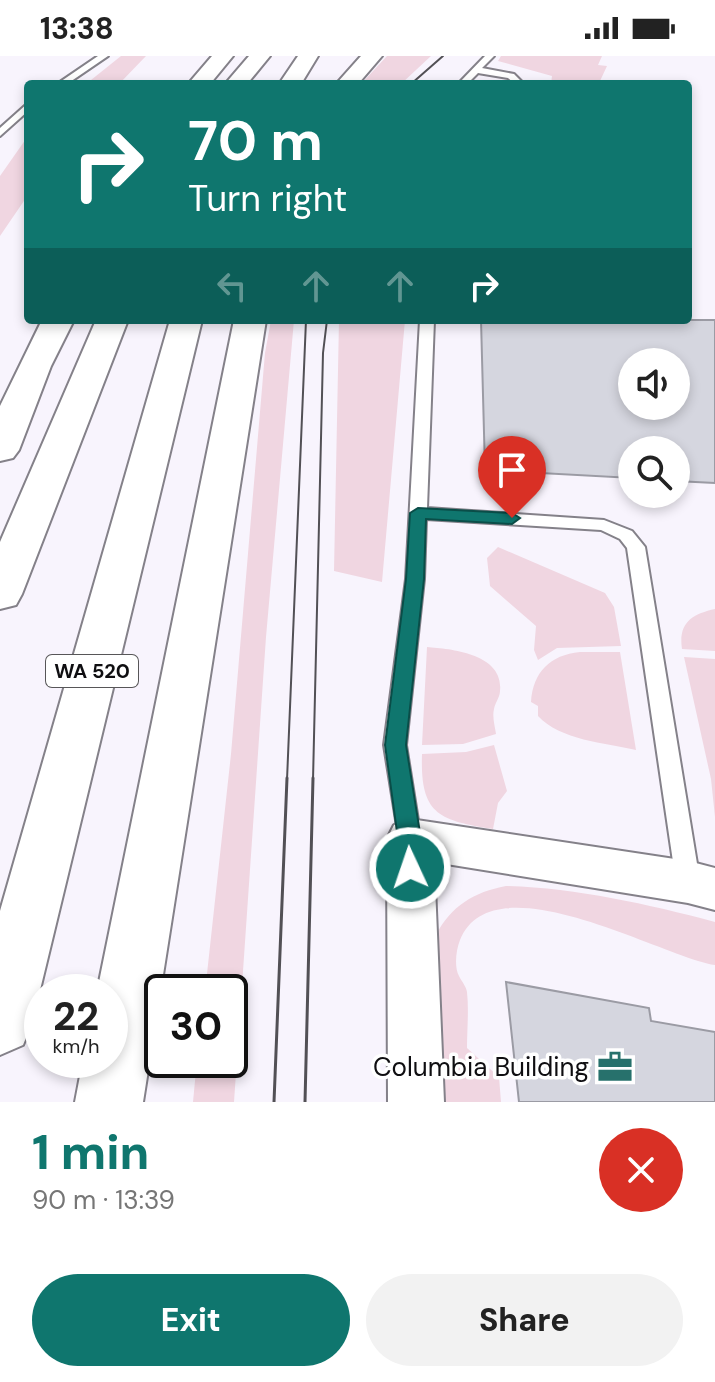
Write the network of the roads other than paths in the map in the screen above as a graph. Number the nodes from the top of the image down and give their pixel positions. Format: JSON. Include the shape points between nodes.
{"nodes":[{"id":1,"x":104,"y":56,"type":"edge"},
{"id":2,"x":200,"y":56,"type":"edge"},
{"id":3,"x":223,"y":56,"type":"edge"},
{"id":4,"x":260,"y":56,"type":"edge"},
{"id":5,"x":308,"y":56,"type":"edge"},
{"id":6,"x":350,"y":56,"type":"edge"},
{"id":7,"x":372,"y":56,"type":"edge"},
{"id":8,"x":490,"y":56,"type":"edge"},
{"id":9,"x":478,"y":70,"type":"junction"},
{"id":10,"x":67,"y":80,"type":"edge"},
{"id":11,"x":183,"y":80,"type":"edge"},
{"id":12,"x":202,"y":80,"type":"edge"},
{"id":13,"x":239,"y":80,"type":"edge"},
{"id":14,"x":293,"y":80,"type":"edge"},
{"id":15,"x":336,"y":80,"type":"edge"},
{"id":16,"x":351,"y":80,"type":"edge"},
{"id":17,"x":467,"y":80,"type":"edge"},
{"id":18,"x":516,"y":80,"type":"edge"},
{"id":19,"x":19,"y":110,"type":"edge"},
{"id":20,"x":0,"y":133,"type":"edge"},
{"id":21,"x":56,"y":324,"type":"edge"},
{"id":22,"x":110,"y":324,"type":"edge"},
{"id":23,"x":185,"y":324,"type":"edge"},
{"id":24,"x":249,"y":324,"type":"edge"},
{"id":25,"x":427,"y":324,"type":"edge"},
{"id":26,"x":0,"y":450,"type":"edge"},
{"id":27,"x":418,"y":513,"type":"junction"},
{"id":28,"x":0,"y":594,"type":"edge"},
{"id":29,"x":410,"y":839,"type":"junction"},
{"id":30,"x":701,"y":886,"type":"edge"},
{"id":31,"x":0,"y":1023,"type":"edge"},
{"id":32,"x":109,"y":1102,"type":"edge"},
{"id":33,"x":416,"y":1102,"type":"edge"}],
"edges":[{"from":1,"to":10,"type":"lane"},
{"from":2,"to":11,"type":"highway"},
{"from":3,"to":12,"type":"highway"},
{"from":4,"to":13,"type":"highway"},
{"from":5,"to":14,"type":"highway"},
{"from":6,"to":15,"type":"highway"},
{"from":7,"to":16,"type":"highway"},
{"from":8,"to":9,"type":"lane"},
{"from":9,"to":17,"type":"lane"},
{"from":9,"to":18,"type":"lane"},
{"from":19,"to":20,"type":"lane"},
{"from":21,"to":26,"type":"highway"},
{"from":22,"to":28,"type":"highway"},
{"from":23,"to":31,"type":"highway","number":"WA 520"},
{"from":24,"to":32,"type":"highway"},
{"from":25,"to":27,"type":"lane"},
{"from":27,"to":29,"type":"lane","via":[[395,745]]},
{"from":27,"to":30,"type":"lane","via":[[604,525],[626,535],[636,547]]},
{"from":29,"to":30,"type":"street"},
{"from":29,"to":33,"type":"street"}]}
